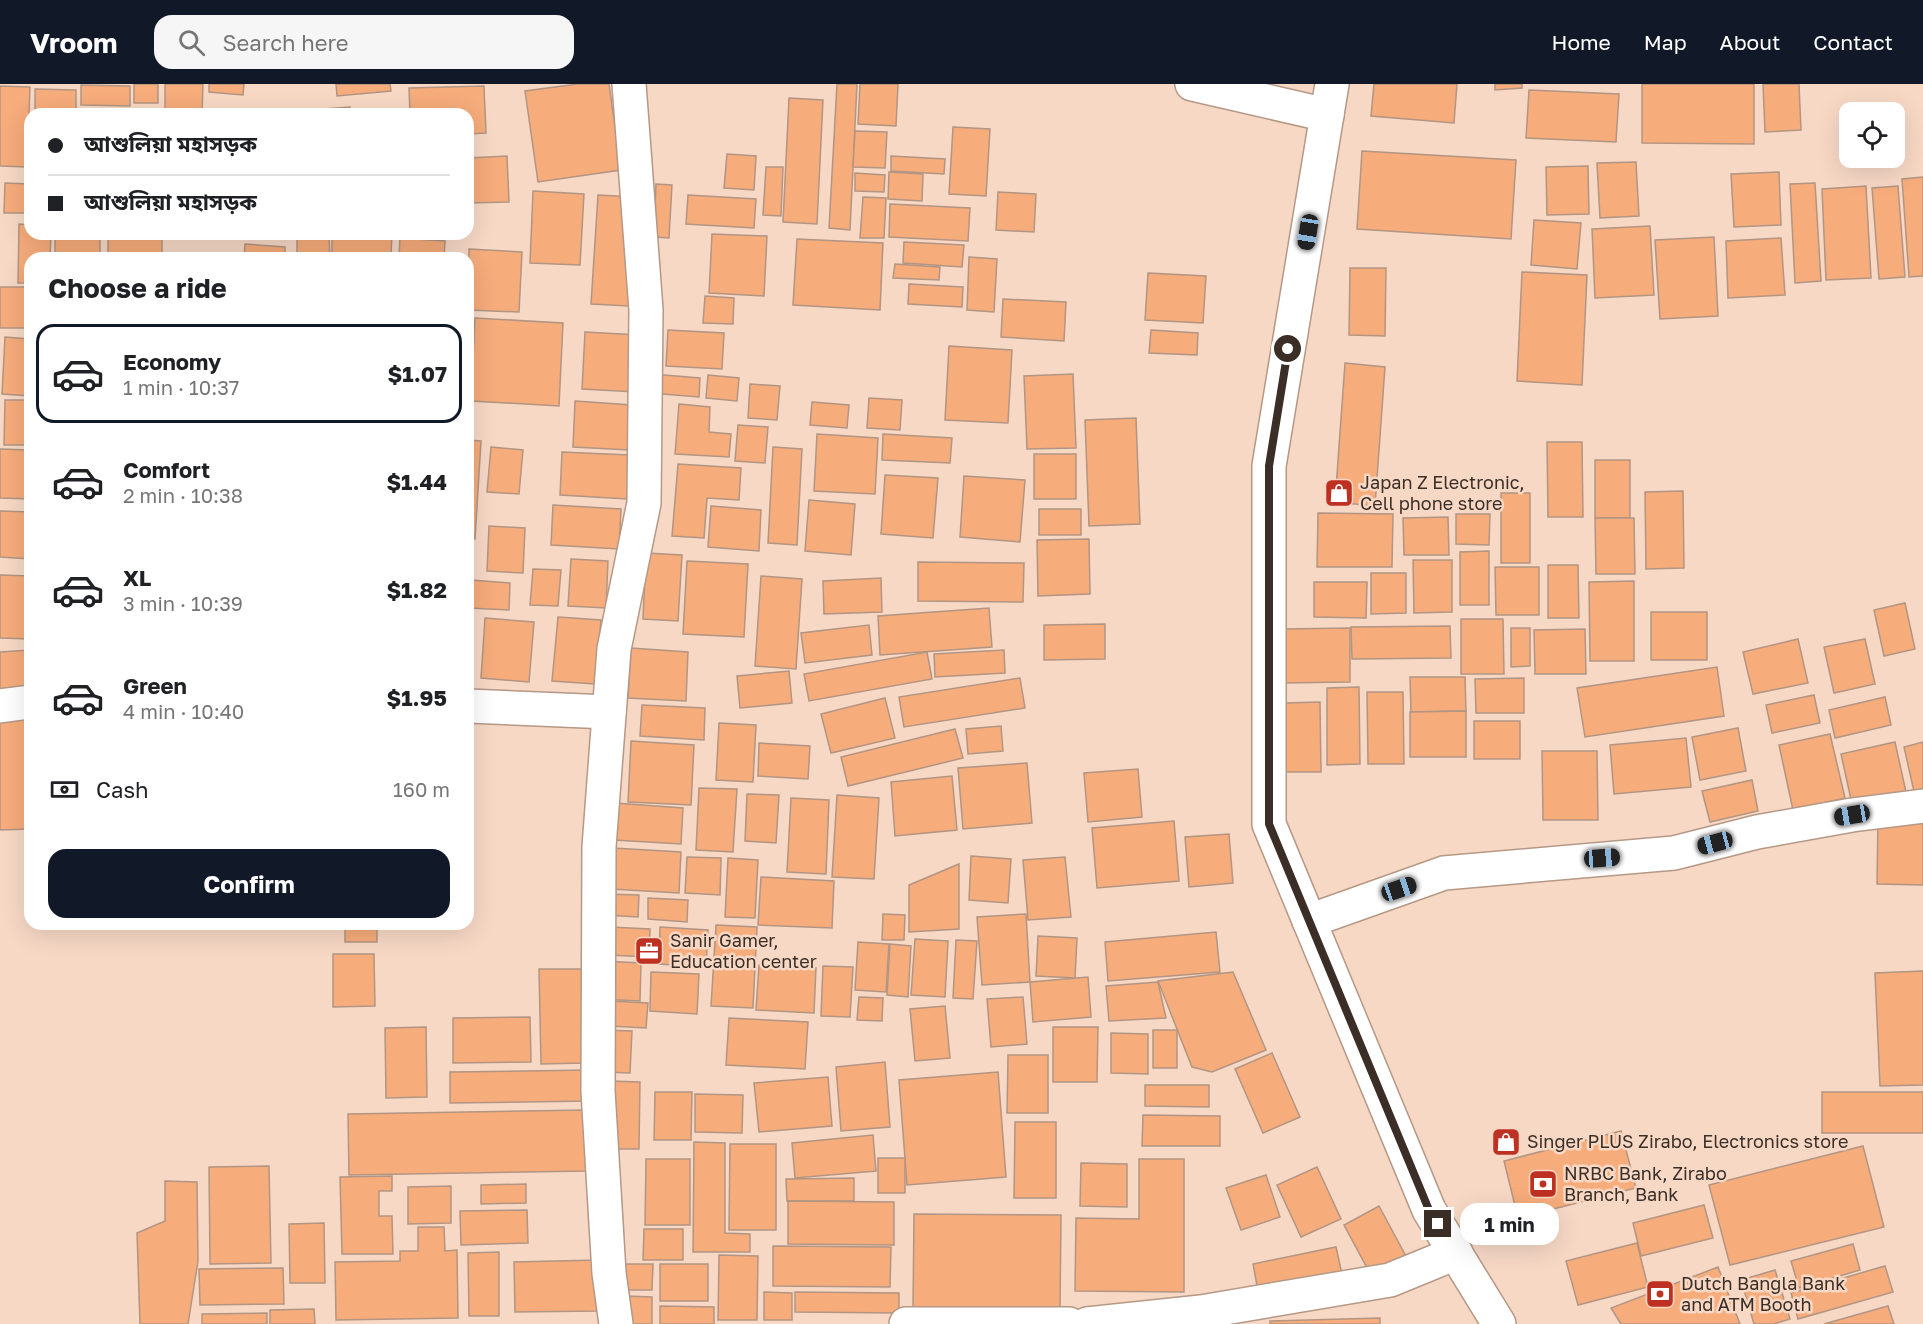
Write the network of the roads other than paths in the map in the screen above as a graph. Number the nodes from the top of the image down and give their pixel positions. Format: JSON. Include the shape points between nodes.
{"nodes":[{"id":1,"x":629,"y":84,"type":"edge"},
{"id":2,"x":1192,"y":84,"type":"edge"},
{"id":3,"x":1330,"y":99,"type":"edge"},
{"id":4,"x":24,"y":703,"type":"edge"},
{"id":5,"x":0,"y":706,"type":"edge"},
{"id":6,"x":474,"y":706,"type":"edge"},
{"id":7,"x":609,"y":712,"type":"junction"},
{"id":8,"x":1923,"y":806,"type":"edge"},
{"id":9,"x":1309,"y":921,"type":"junction"},
{"id":10,"x":1456,"y":1253,"type":"junction"},
{"id":11,"x":616,"y":1324,"type":"edge"},
{"id":12,"x":906,"y":1324,"type":"edge"},
{"id":13,"x":1069,"y":1324,"type":"edge"},
{"id":14,"x":1087,"y":1324,"type":"edge"},
{"id":15,"x":1499,"y":1324,"type":"edge"}],
"edges":[{"from":1,"to":7,"type":"main road","via":[[646,310],[644,502],[614,649]]},
{"from":2,"to":3,"type":"main road"},
{"from":3,"to":9,"type":"main road","via":[[1269,466],[1269,824]]},
{"from":4,"to":5,"type":"main road"},
{"from":6,"to":7,"type":"main road"},
{"from":7,"to":11,"type":"main road","via":[[599,847],[598,1091],[609,1273]]},
{"from":8,"to":9,"type":"main road","via":[[1757,832],[1674,854],[1444,873]]},
{"from":9,"to":10,"type":"main road","via":[[1429,1210]]},
{"from":10,"to":14,"type":"main road","via":[[1390,1280],[1202,1312]]},
{"from":10,"to":15,"type":"main road"},
{"from":12,"to":13,"type":"main road"}]}
